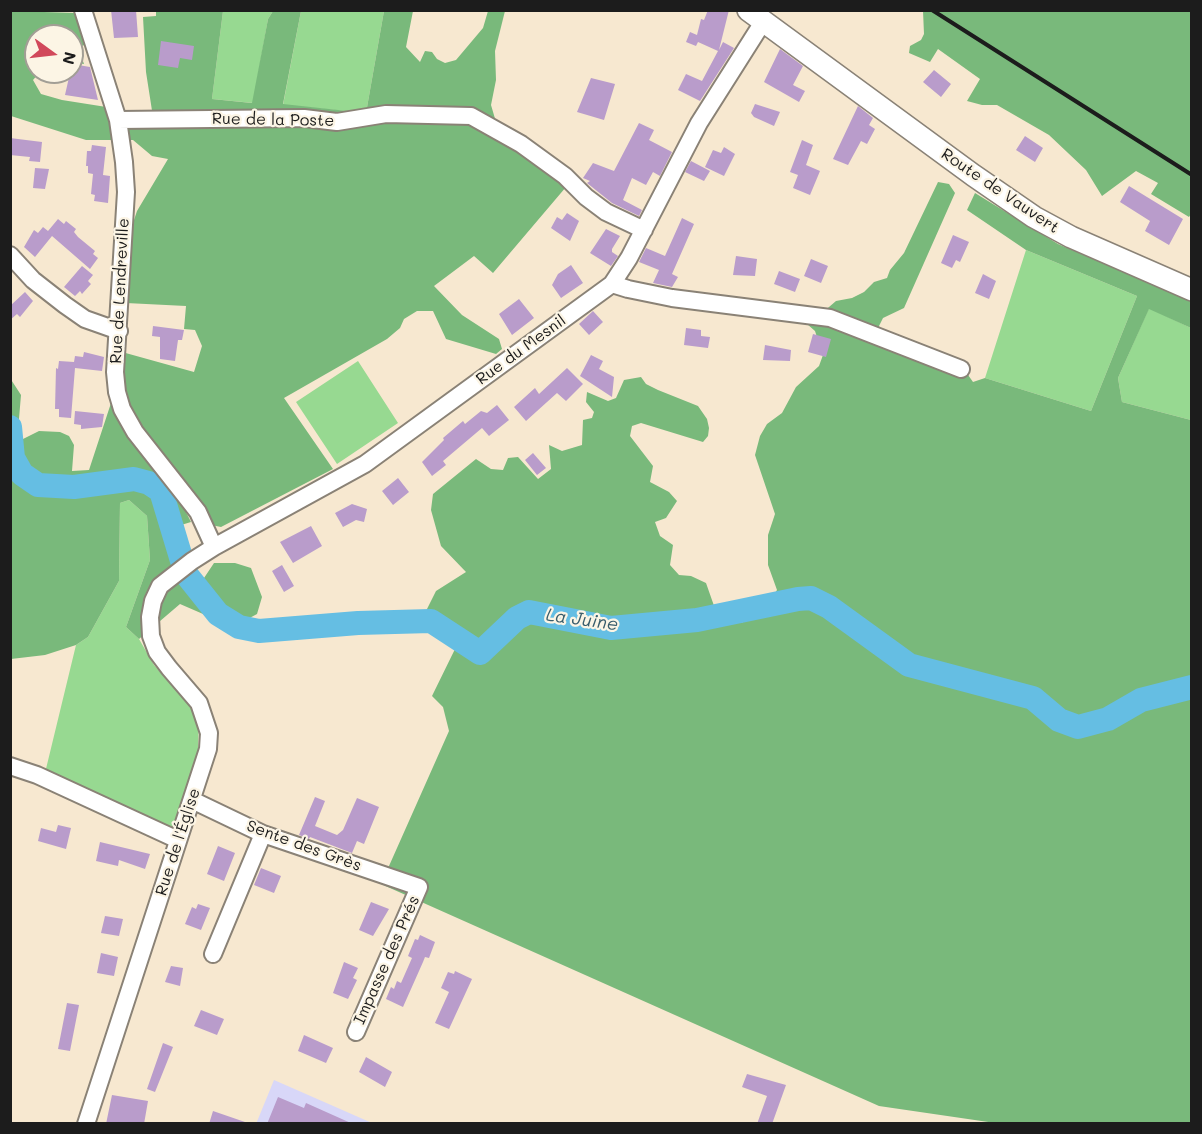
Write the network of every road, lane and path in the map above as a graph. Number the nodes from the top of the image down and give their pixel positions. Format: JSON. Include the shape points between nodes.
{"nodes":[{"id":1,"x":83,"y":10,"type":"edge"},
{"id":2,"x":755,"y":16,"type":"edge"},
{"id":3,"x":118,"y":120,"type":"junction"},
{"id":4,"x":644,"y":230,"type":"junction"},
{"id":5,"x":10,"y":255,"type":"edge"},
{"id":6,"x":612,"y":284,"type":"junction"},
{"id":7,"x":1191,"y":290,"type":"edge"},
{"id":8,"x":119,"y":331,"type":"junction"},
{"id":9,"x":962,"y":369,"type":"dead end"},
{"id":10,"x":214,"y":548,"type":"junction"},
{"id":11,"x":173,"y":576,"type":"joint"},
{"id":12,"x":10,"y":766,"type":"edge"},
{"id":13,"x":192,"y":800,"type":"junction"},
{"id":14,"x":263,"y":834,"type":"junction"},
{"id":15,"x":178,"y":840,"type":"junction"},
{"id":16,"x":419,"y":887,"type":"joint"},
{"id":17,"x":213,"y":954,"type":"dead end"},
{"id":18,"x":356,"y":1032,"type":"dead end"},
{"id":19,"x":86,"y":1124,"type":"edge"}],
"edges":[{"from":1,"to":3,"type":"street","name":"Rue de Lendreville"},
{"from":2,"to":4,"type":"street","name":"Rue du Mesnil"},
{"from":2,"to":7,"type":"main road","name":"Route de Vauvert","via":[[1034,217]]},
{"from":3,"to":4,"type":"street","name":"Rue de la Poste","via":[[304,118],[337,122],[386,114],[471,116],[521,144],[606,212]]},
{"from":3,"to":8,"type":"street","name":"Rue de Lendreville","via":[[126,192]]},
{"from":4,"to":6,"type":"street","name":"Rue du Mesnil"},
{"from":5,"to":8,"type":"street","via":[[33,280],[85,319]]},
{"from":6,"to":9,"type":"street","via":[[672,298],[830,318]]},
{"from":6,"to":10,"type":"street","name":"Rue du Mesnil","via":[[365,464]]},
{"from":8,"to":10,"type":"street","name":"Rue de Lendreville","via":[[115,372],[122,409],[135,432],[198,512]]},
{"from":10,"to":11,"type":"street","name":"Rue du Mesnil"},
{"from":11,"to":13,"type":"street","name":"Rue de l'Église","via":[[160,586],[153,601],[151,636],[157,652],[206,717],[208,749]]},
{"from":12,"to":15,"type":"street"},
{"from":13,"to":14,"type":"street","name":"Sente des Grès"},
{"from":13,"to":15,"type":"street","name":"Rue de l'Église"},
{"from":14,"to":16,"type":"street","name":"Sente des Grès"},
{"from":14,"to":17,"type":"street"},
{"from":15,"to":19,"type":"street","name":"Rue de l'Église"},
{"from":16,"to":18,"type":"street","name":"Impasse des Prés"}]}
